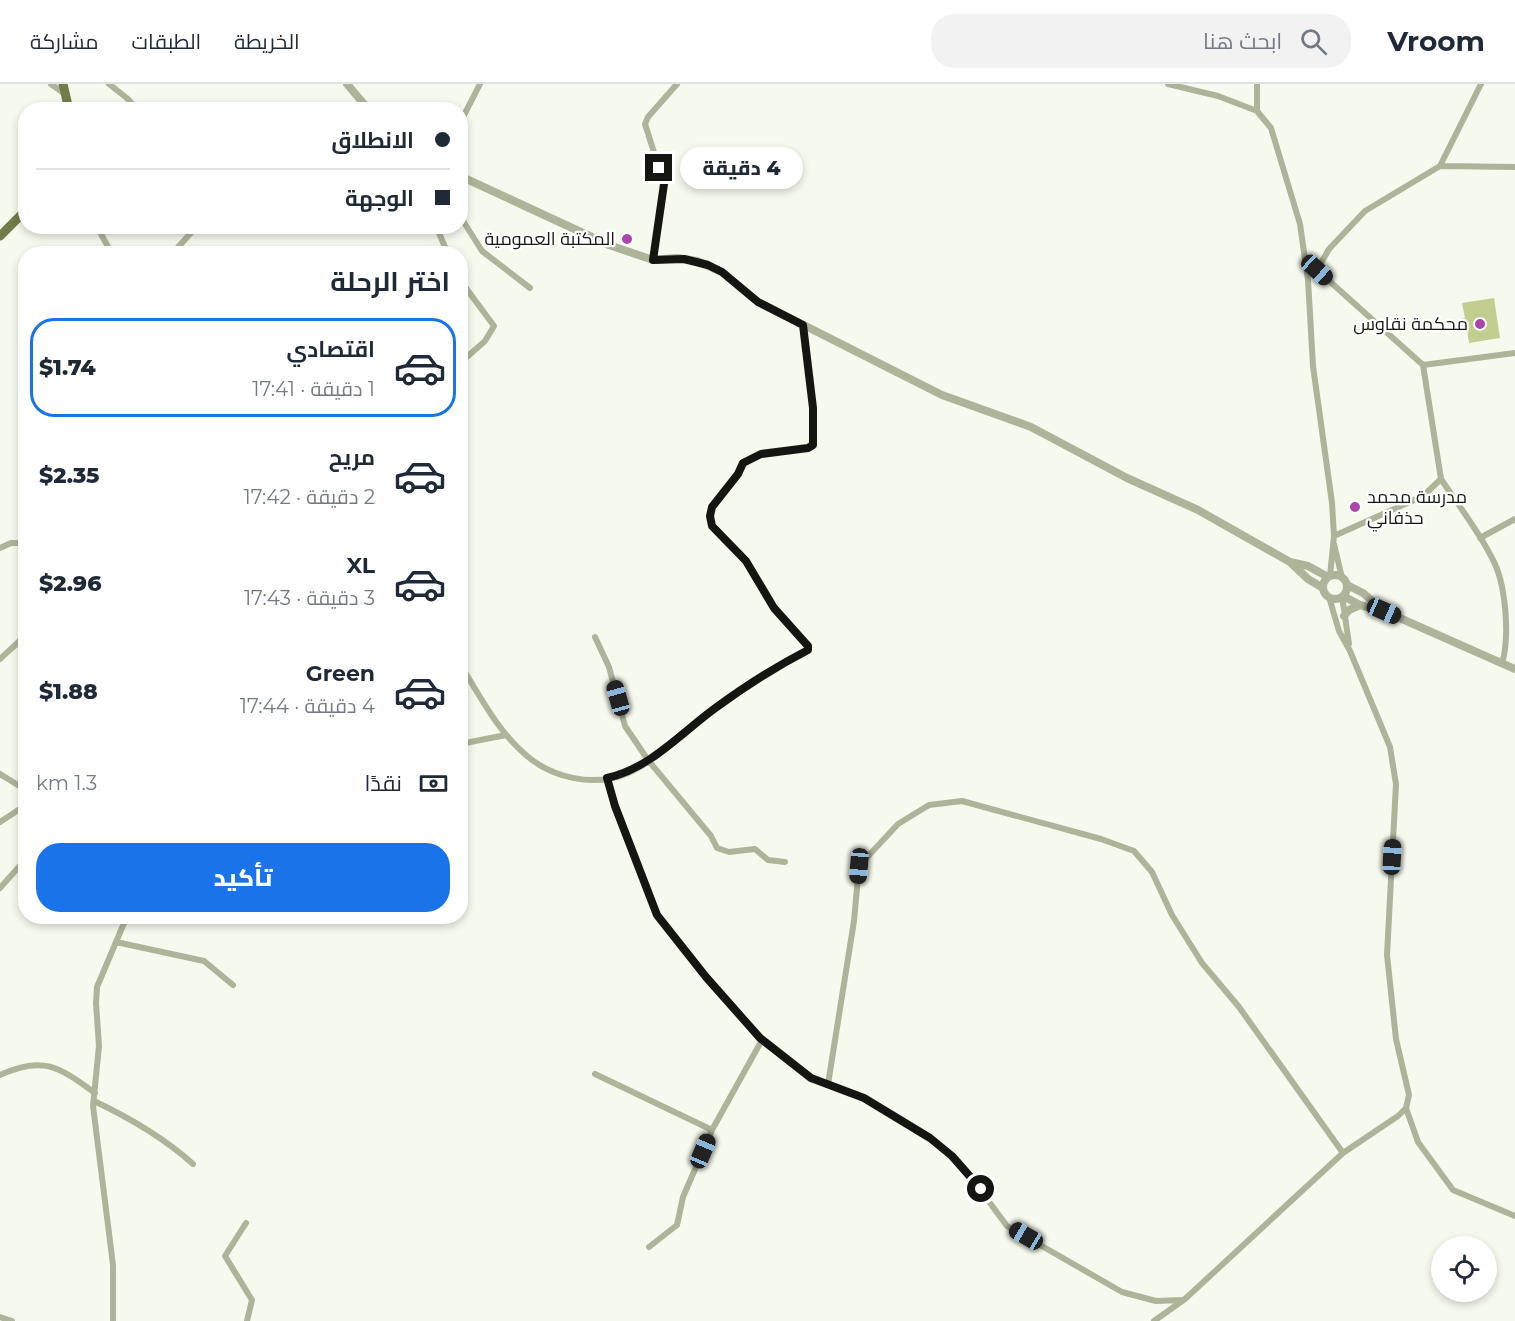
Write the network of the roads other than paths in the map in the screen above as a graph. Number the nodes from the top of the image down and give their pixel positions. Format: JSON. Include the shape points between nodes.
{"nodes":[{"id":1,"x":51,"y":84,"type":"edge"},
{"id":2,"x":63,"y":84,"type":"edge"},
{"id":3,"x":109,"y":84,"type":"edge"},
{"id":4,"x":347,"y":84,"type":"edge"},
{"id":5,"x":480,"y":84,"type":"edge"},
{"id":6,"x":676,"y":84,"type":"edge"},
{"id":7,"x":1168,"y":84,"type":"edge"},
{"id":8,"x":1257,"y":84,"type":"edge"},
{"id":9,"x":1481,"y":84,"type":"edge"},
{"id":10,"x":67,"y":96,"type":"junction"},
{"id":11,"x":68,"y":102,"type":"edge"},
{"id":12,"x":130,"y":102,"type":"edge"},
{"id":13,"x":362,"y":102,"type":"edge"},
{"id":14,"x":468,"y":107,"type":"edge"},
{"id":15,"x":1257,"y":111,"type":"junction"},
{"id":16,"x":1440,"y":166,"type":"junction"},
{"id":17,"x":1515,"y":167,"type":"edge"},
{"id":18,"x":468,"y":180,"type":"edge"},
{"id":19,"x":18,"y":218,"type":"edge"},
{"id":20,"x":468,"y":229,"type":"edge"},
{"id":21,"x":190,"y":234,"type":"edge"},
{"id":22,"x":0,"y":236,"type":"edge"},
{"id":23,"x":179,"y":246,"type":"edge"},
{"id":24,"x":653,"y":260,"type":"junction"},
{"id":25,"x":1317,"y":270,"type":"junction"},
{"id":26,"x":1308,"y":280,"type":"junction"},
{"id":27,"x":530,"y":288,"type":"dead end"},
{"id":28,"x":468,"y":291,"type":"edge"},
{"id":29,"x":803,"y":325,"type":"junction"},
{"id":30,"x":1515,"y":353,"type":"edge"},
{"id":31,"x":468,"y":356,"type":"edge"},
{"id":32,"x":1423,"y":365,"type":"junction"},
{"id":33,"x":1441,"y":479,"type":"junction"},
{"id":34,"x":1515,"y":519,"type":"edge"},
{"id":35,"x":1480,"y":538,"type":"junction"},
{"id":36,"x":1334,"y":540,"type":"junction"},
{"id":37,"x":18,"y":543,"type":"edge"},
{"id":38,"x":0,"y":548,"type":"edge"},
{"id":39,"x":1290,"y":562,"type":"junction"},
{"id":40,"x":1330,"y":566,"type":"junction"},
{"id":41,"x":1320,"y":571,"type":"junction"},
{"id":42,"x":1329,"y":576,"type":"junction"},
{"id":43,"x":1345,"y":581,"type":"junction"},
{"id":44,"x":1323,"y":588,"type":"junction"},
{"id":45,"x":1342,"y":596,"type":"junction"},
{"id":46,"x":1329,"y":597,"type":"junction"},
{"id":47,"x":1360,"y":605,"type":"junction"},
{"id":48,"x":1384,"y":611,"type":"junction"},
{"id":49,"x":1344,"y":616,"type":"junction"},
{"id":50,"x":594,"y":637,"type":"dead end"},
{"id":51,"x":18,"y":642,"type":"edge"},
{"id":52,"x":1350,"y":651,"type":"junction"},
{"id":53,"x":0,"y":659,"type":"edge"},
{"id":54,"x":1502,"y":664,"type":"junction"},
{"id":55,"x":1515,"y":669,"type":"edge"},
{"id":56,"x":468,"y":676,"type":"edge"},
{"id":57,"x":506,"y":735,"type":"junction"},
{"id":58,"x":468,"y":742,"type":"edge"},
{"id":59,"x":648,"y":760,"type":"junction"},
{"id":60,"x":0,"y":774,"type":"edge"},
{"id":61,"x":607,"y":778,"type":"junction"},
{"id":62,"x":18,"y":785,"type":"edge"},
{"id":63,"x":18,"y":810,"type":"edge"},
{"id":64,"x":0,"y":822,"type":"edge"},
{"id":65,"x":785,"y":862,"type":"dead end"},
{"id":66,"x":18,"y":868,"type":"edge"},
{"id":67,"x":0,"y":888,"type":"edge"},
{"id":68,"x":124,"y":924,"type":"edge"},
{"id":69,"x":116,"y":942,"type":"junction"},
{"id":70,"x":233,"y":985,"type":"dead end"},
{"id":71,"x":762,"y":1040,"type":"junction"},
{"id":72,"x":595,"y":1074,"type":"dead end"},
{"id":73,"x":0,"y":1075,"type":"edge"},
{"id":74,"x":828,"y":1084,"type":"junction"},
{"id":75,"x":95,"y":1093,"type":"junction"},
{"id":76,"x":94,"y":1101,"type":"junction"},
{"id":77,"x":1406,"y":1108,"type":"junction"},
{"id":78,"x":712,"y":1130,"type":"junction"},
{"id":79,"x":1343,"y":1153,"type":"junction"},
{"id":80,"x":193,"y":1164,"type":"dead end"},
{"id":81,"x":1515,"y":1216,"type":"edge"},
{"id":82,"x":246,"y":1223,"type":"dead end"},
{"id":83,"x":649,"y":1247,"type":"dead end"},
{"id":84,"x":1185,"y":1299,"type":"junction"},
{"id":85,"x":1156,"y":1301,"type":"junction"},
{"id":86,"x":0,"y":1317,"type":"edge"},
{"id":87,"x":1157,"y":1319,"type":"edge"},
{"id":88,"x":12,"y":1321,"type":"edge"},
{"id":89,"x":113,"y":1321,"type":"edge"},
{"id":90,"x":247,"y":1321,"type":"edge"}],
"edges":[{"from":1,"to":10,"type":"street"},
{"from":2,"to":10,"type":"main road"},
{"from":3,"to":12,"type":"street"},
{"from":4,"to":13,"type":"street"},
{"from":5,"to":14,"type":"street"},
{"from":6,"to":24,"type":"street","via":[[645,124],[664,184]]},
{"from":7,"to":15,"type":"street","via":[[1218,96]]},
{"from":8,"to":15,"type":"street"},
{"from":9,"to":16,"type":"street"},
{"from":10,"to":11,"type":"main road"},
{"from":15,"to":26,"type":"street","via":[[1271,128],[1286,172],[1300,224]]},
{"from":16,"to":17,"type":"street"},
{"from":16,"to":25,"type":"street","via":[[1365,211],[1329,249]]},
{"from":18,"to":24,"type":"street","via":[[609,245]]},
{"from":19,"to":22,"type":"main road"},
{"from":20,"to":27,"type":"street","via":[[482,251]]},
{"from":21,"to":23,"type":"street"},
{"from":24,"to":29,"type":"street","via":[[684,259],[708,265],[758,302]]},
{"from":25,"to":26,"type":"street"},
{"from":25,"to":32,"type":"street"},
{"from":26,"to":36,"type":"street","via":[[1313,366]]},
{"from":28,"to":31,"type":"street","via":[[494,326]]},
{"from":29,"to":39,"type":"street","via":[[942,395],[1031,427],[1198,510]]},
{"from":29,"to":59,"type":"street","via":[[813,408],[813,445],[761,454],[743,463],[712,507],[710,516],[712,526],[746,561],[774,608],[808,650],[778,665]]},
{"from":30,"to":32,"type":"street"},
{"from":32,"to":33,"type":"street"},
{"from":33,"to":35,"type":"street"},
{"from":33,"to":36,"type":"street","via":[[1423,496]]},
{"from":34,"to":35,"type":"street"},
{"from":35,"to":54,"type":"street","via":[[1494,560],[1506,617]]},
{"from":36,"to":40,"type":"street"},
{"from":36,"to":43,"type":"street"},
{"from":37,"to":38,"type":"street"},
{"from":39,"to":41,"type":"street"},
{"from":39,"to":44,"type":"street"},
{"from":40,"to":41,"type":"street"},
{"from":40,"to":42,"type":"street"},
{"from":41,"to":42,"type":"street"},
{"from":42,"to":43,"type":"street","via":[[1337,575]]},
{"from":42,"to":44,"type":"street"},
{"from":43,"to":45,"type":"street"},
{"from":43,"to":48,"type":"street"},
{"from":44,"to":46,"type":"street"},
{"from":45,"to":46,"type":"street"},
{"from":45,"to":47,"type":"street"},
{"from":45,"to":49,"type":"street"},
{"from":46,"to":52,"type":"street"},
{"from":47,"to":48,"type":"street"},
{"from":47,"to":49,"type":"street"},
{"from":48,"to":54,"type":"street"},
{"from":49,"to":52,"type":"street"},
{"from":50,"to":59,"type":"street","via":[[609,667],[625,726]]},
{"from":51,"to":53,"type":"street"},
{"from":52,"to":77,"type":"street","via":[[1395,765],[1387,955],[1396,1039],[1409,1095]]},
{"from":54,"to":55,"type":"street"},
{"from":56,"to":57,"type":"street"},
{"from":57,"to":58,"type":"street"},
{"from":57,"to":61,"type":"street","via":[[548,771],[570,778]]},
{"from":59,"to":61,"type":"street","via":[[627,774]]},
{"from":59,"to":65,"type":"street","via":[[717,848],[729,852],[755,849],[768,860]]},
{"from":60,"to":62,"type":"street"},
{"from":61,"to":71,"type":"street","via":[[657,915]]},
{"from":63,"to":64,"type":"street"},
{"from":66,"to":67,"type":"street"},
{"from":68,"to":69,"type":"street"},
{"from":69,"to":70,"type":"street","via":[[204,961]]},
{"from":69,"to":75,"type":"street","via":[[97,987],[99,1046]]},
{"from":71,"to":74,"type":"street","via":[[811,1078]]},
{"from":71,"to":78,"type":"street"},
{"from":72,"to":78,"type":"street"},
{"from":73,"to":75,"type":"street","via":[[35,1063],[47,1065],[66,1072]]},
{"from":74,"to":79,"type":"street","via":[[859,866],[898,824],[929,805],[962,801],[1101,838],[1134,851],[1152,872],[1172,915],[1202,963],[1239,1007]]},
{"from":74,"to":85,"type":"street","via":[[864,1098],[930,1138],[967,1172],[1007,1226],[1122,1292]]},
{"from":75,"to":76,"type":"street"},
{"from":76,"to":80,"type":"street","via":[[167,1140]]},
{"from":76,"to":89,"type":"street","via":[[113,1265]]},
{"from":77,"to":79,"type":"street"},
{"from":77,"to":81,"type":"street","via":[[1418,1142],[1453,1190]]},
{"from":78,"to":83,"type":"street","via":[[683,1197],[677,1225]]},
{"from":79,"to":84,"type":"street"},
{"from":82,"to":90,"type":"street","via":[[225,1256],[252,1300]]},
{"from":84,"to":85,"type":"street"},
{"from":84,"to":87,"type":"street"},
{"from":85,"to":87,"type":"street","via":[[1162,1308]]},
{"from":86,"to":88,"type":"street"}]}
